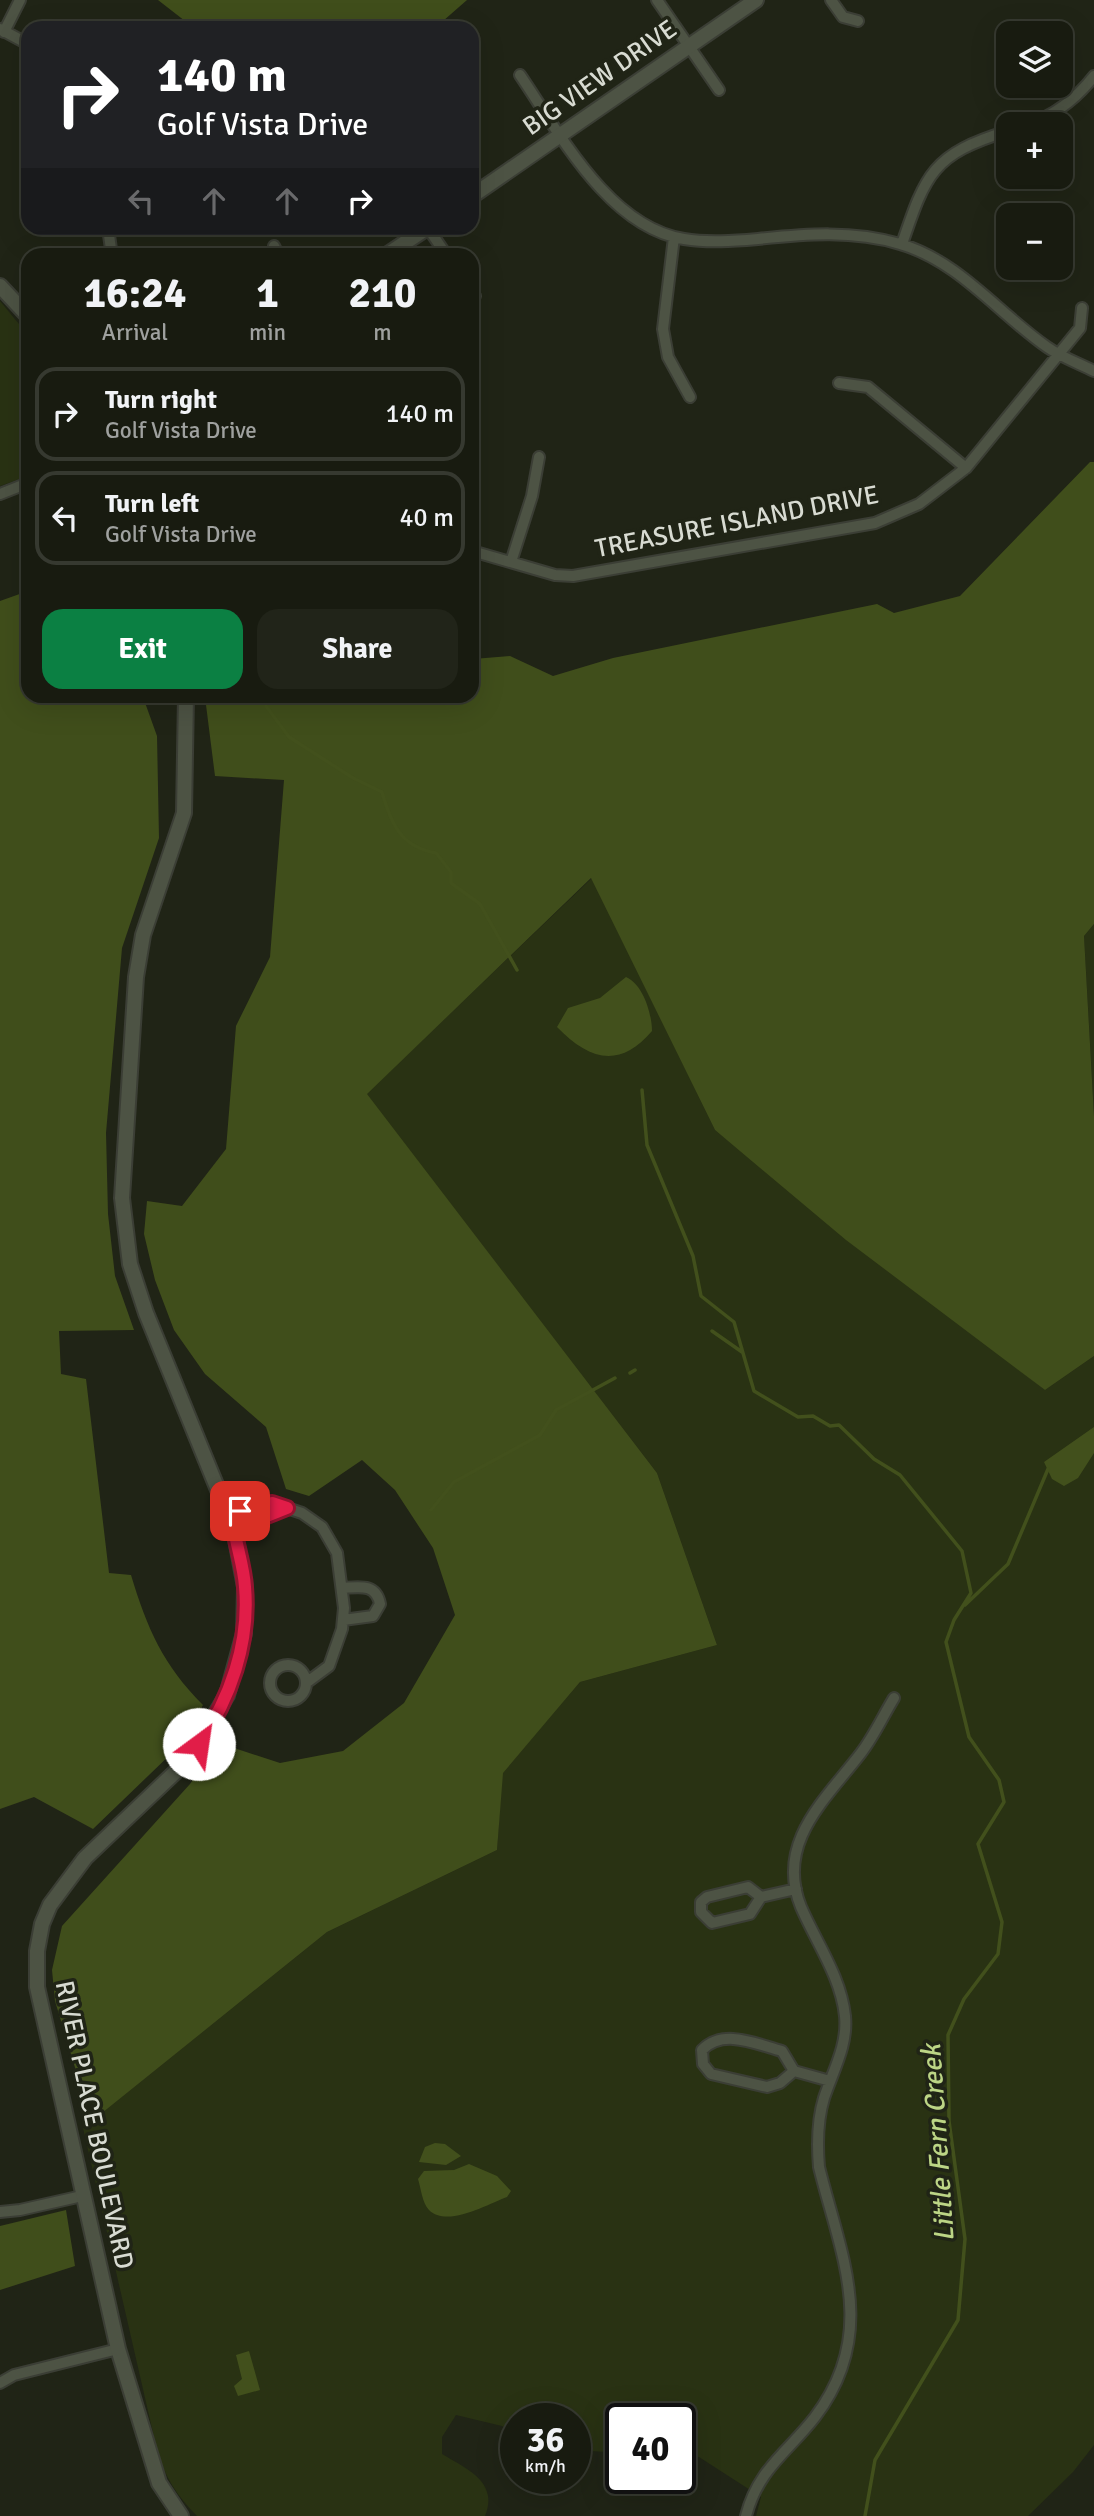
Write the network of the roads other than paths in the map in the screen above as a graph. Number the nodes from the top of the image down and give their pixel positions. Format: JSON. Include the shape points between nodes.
{"nodes":[{"id":1,"x":20,"y":0,"type":"edge"},
{"id":2,"x":657,"y":0,"type":"edge"},
{"id":3,"x":756,"y":0,"type":"edge"},
{"id":4,"x":831,"y":0,"type":"edge"},
{"id":5,"x":858,"y":21,"type":"dead end"},
{"id":6,"x":2,"y":30,"type":"edge"},
{"id":7,"x":21,"y":40,"type":"edge"},
{"id":8,"x":690,"y":46,"type":"junction"},
{"id":9,"x":520,"y":75,"type":"dead end"},
{"id":10,"x":1094,"y":76,"type":"edge"},
{"id":11,"x":719,"y":90,"type":"dead end"},
{"id":12,"x":1056,"y":112,"type":"edge"},
{"id":13,"x":561,"y":135,"type":"junction"},
{"id":14,"x":996,"y":135,"type":"edge"},
{"id":15,"x":479,"y":191,"type":"edge"},
{"id":16,"x":417,"y":235,"type":"edge"},
{"id":17,"x":674,"y":237,"type":"junction"},
{"id":18,"x":902,"y":244,"type":"junction"},
{"id":19,"x":397,"y":248,"type":"edge"},
{"id":20,"x":0,"y":286,"type":"edge"},
{"id":21,"x":21,"y":308,"type":"edge"},
{"id":22,"x":1082,"y":308,"type":"dead end"},
{"id":23,"x":1058,"y":354,"type":"junction"},
{"id":24,"x":1094,"y":370,"type":"edge"},
{"id":25,"x":839,"y":383,"type":"dead end"},
{"id":26,"x":690,"y":397,"type":"dead end"},
{"id":27,"x":539,"y":457,"type":"dead end"},
{"id":28,"x":966,"y":468,"type":"junction"},
{"id":29,"x":21,"y":486,"type":"edge"},
{"id":30,"x":0,"y":494,"type":"edge"},
{"id":31,"x":479,"y":553,"type":"edge"},
{"id":32,"x":511,"y":562,"type":"junction"},
{"id":33,"x":186,"y":703,"type":"edge"},
{"id":34,"x":231,"y":1522,"type":"junction"},
{"id":35,"x":342,"y":1588,"type":"junction"},
{"id":36,"x":343,"y":1620,"type":"junction"},
{"id":37,"x":306,"y":1683,"type":"dead end"},
{"id":38,"x":894,"y":1698,"type":"dead end"},
{"id":39,"x":796,"y":1889,"type":"junction"},
{"id":40,"x":761,"y":1896,"type":"junction"},
{"id":41,"x":794,"y":2071,"type":"junction"},
{"id":42,"x":830,"y":2081,"type":"junction"},
{"id":43,"x":82,"y":2196,"type":"junction"},
{"id":44,"x":0,"y":2212,"type":"edge"},
{"id":45,"x":118,"y":2349,"type":"junction"},
{"id":46,"x":0,"y":2383,"type":"edge"},
{"id":47,"x":181,"y":2516,"type":"edge"},
{"id":48,"x":746,"y":2516,"type":"edge"}],
"edges":[{"from":1,"to":6,"type":"street"},
{"from":2,"to":8,"type":"street"},
{"from":3,"to":8,"type":"street","name":"BIG VIEW DRIVE"},
{"from":4,"to":5,"type":"street","via":[[843,17]]},
{"from":6,"to":7,"type":"street"},
{"from":8,"to":11,"type":"street"},
{"from":8,"to":13,"type":"street","name":"BIG VIEW DRIVE"},
{"from":9,"to":13,"type":"street"},
{"from":10,"to":12,"type":"street","via":[[1080,95]]},
{"from":13,"to":15,"type":"street","name":"BIG VIEW DRIVE"},
{"from":13,"to":17,"type":"street","via":[[600,188],[643,222]]},
{"from":14,"to":18,"type":"street","via":[[971,142],[934,171],[919,192]]},
{"from":16,"to":19,"type":"street"},
{"from":17,"to":18,"type":"street","via":[[725,242],[824,233]]},
{"from":17,"to":26,"type":"street","via":[[663,329],[668,357]]},
{"from":18,"to":23,"type":"street","via":[[959,275]]},
{"from":20,"to":21,"type":"street"},
{"from":22,"to":23,"type":"street","name":"TREASURE ISLAND DRIVE","via":[[1080,328]]},
{"from":23,"to":24,"type":"street"},
{"from":23,"to":28,"type":"street","name":"TREASURE ISLAND DRIVE"},
{"from":25,"to":28,"type":"street","via":[[868,387]]},
{"from":27,"to":32,"type":"street"},
{"from":28,"to":32,"type":"street","name":"TREASURE ISLAND DRIVE","via":[[919,504],[875,523],[573,576]]},
{"from":29,"to":30,"type":"street"},
{"from":31,"to":32,"type":"street","name":"TREASURE ISLAND DRIVE"},
{"from":33,"to":34,"type":"street","name":"RIVER PLACE BOULEVARD","via":[[184,813],[143,934],[136,976],[122,1198],[131,1264],[146,1313]]},
{"from":34,"to":35,"type":"street","via":[[272,1503],[314,1520],[337,1553]]},
{"from":34,"to":43,"type":"street","name":"RIVER PLACE BOULEVARD","via":[[245,1587],[244,1633],[227,1696],[188,1760],[71,1874],[42,1924],[37,1987]]},
{"from":35,"to":36,"type":"street"},
{"from":35,"to":36,"type":"street","via":[[367,1587],[374,1590],[380,1604],[373,1616]]},
{"from":36,"to":37,"type":"street","via":[[329,1666]]},
{"from":38,"to":39,"type":"street","via":[[864,1749],[810,1816],[794,1856]]},
{"from":39,"to":40,"type":"street"},
{"from":39,"to":42,"type":"street","via":[[842,2001],[845,2035]]},
{"from":40,"to":40,"type":"street","via":[[748,1887],[707,1897],[701,1902],[701,1912],[712,1923],[750,1914]]},
{"from":41,"to":41,"type":"street","via":[[782,2051],[722,2037],[702,2050],[703,2064],[711,2074],[767,2087]]},
{"from":41,"to":42,"type":"street"},
{"from":42,"to":48,"type":"street","via":[[817,2147],[850,2285],[850,2339],[838,2380],[815,2417],[762,2476]]},
{"from":43,"to":44,"type":"street"},
{"from":43,"to":45,"type":"street","name":"RIVER PLACE BOULEVARD"},
{"from":45,"to":46,"type":"street","via":[[14,2375]]},
{"from":45,"to":47,"type":"street","name":"RIVER PLACE BOULEVARD","via":[[159,2483]]}]}
